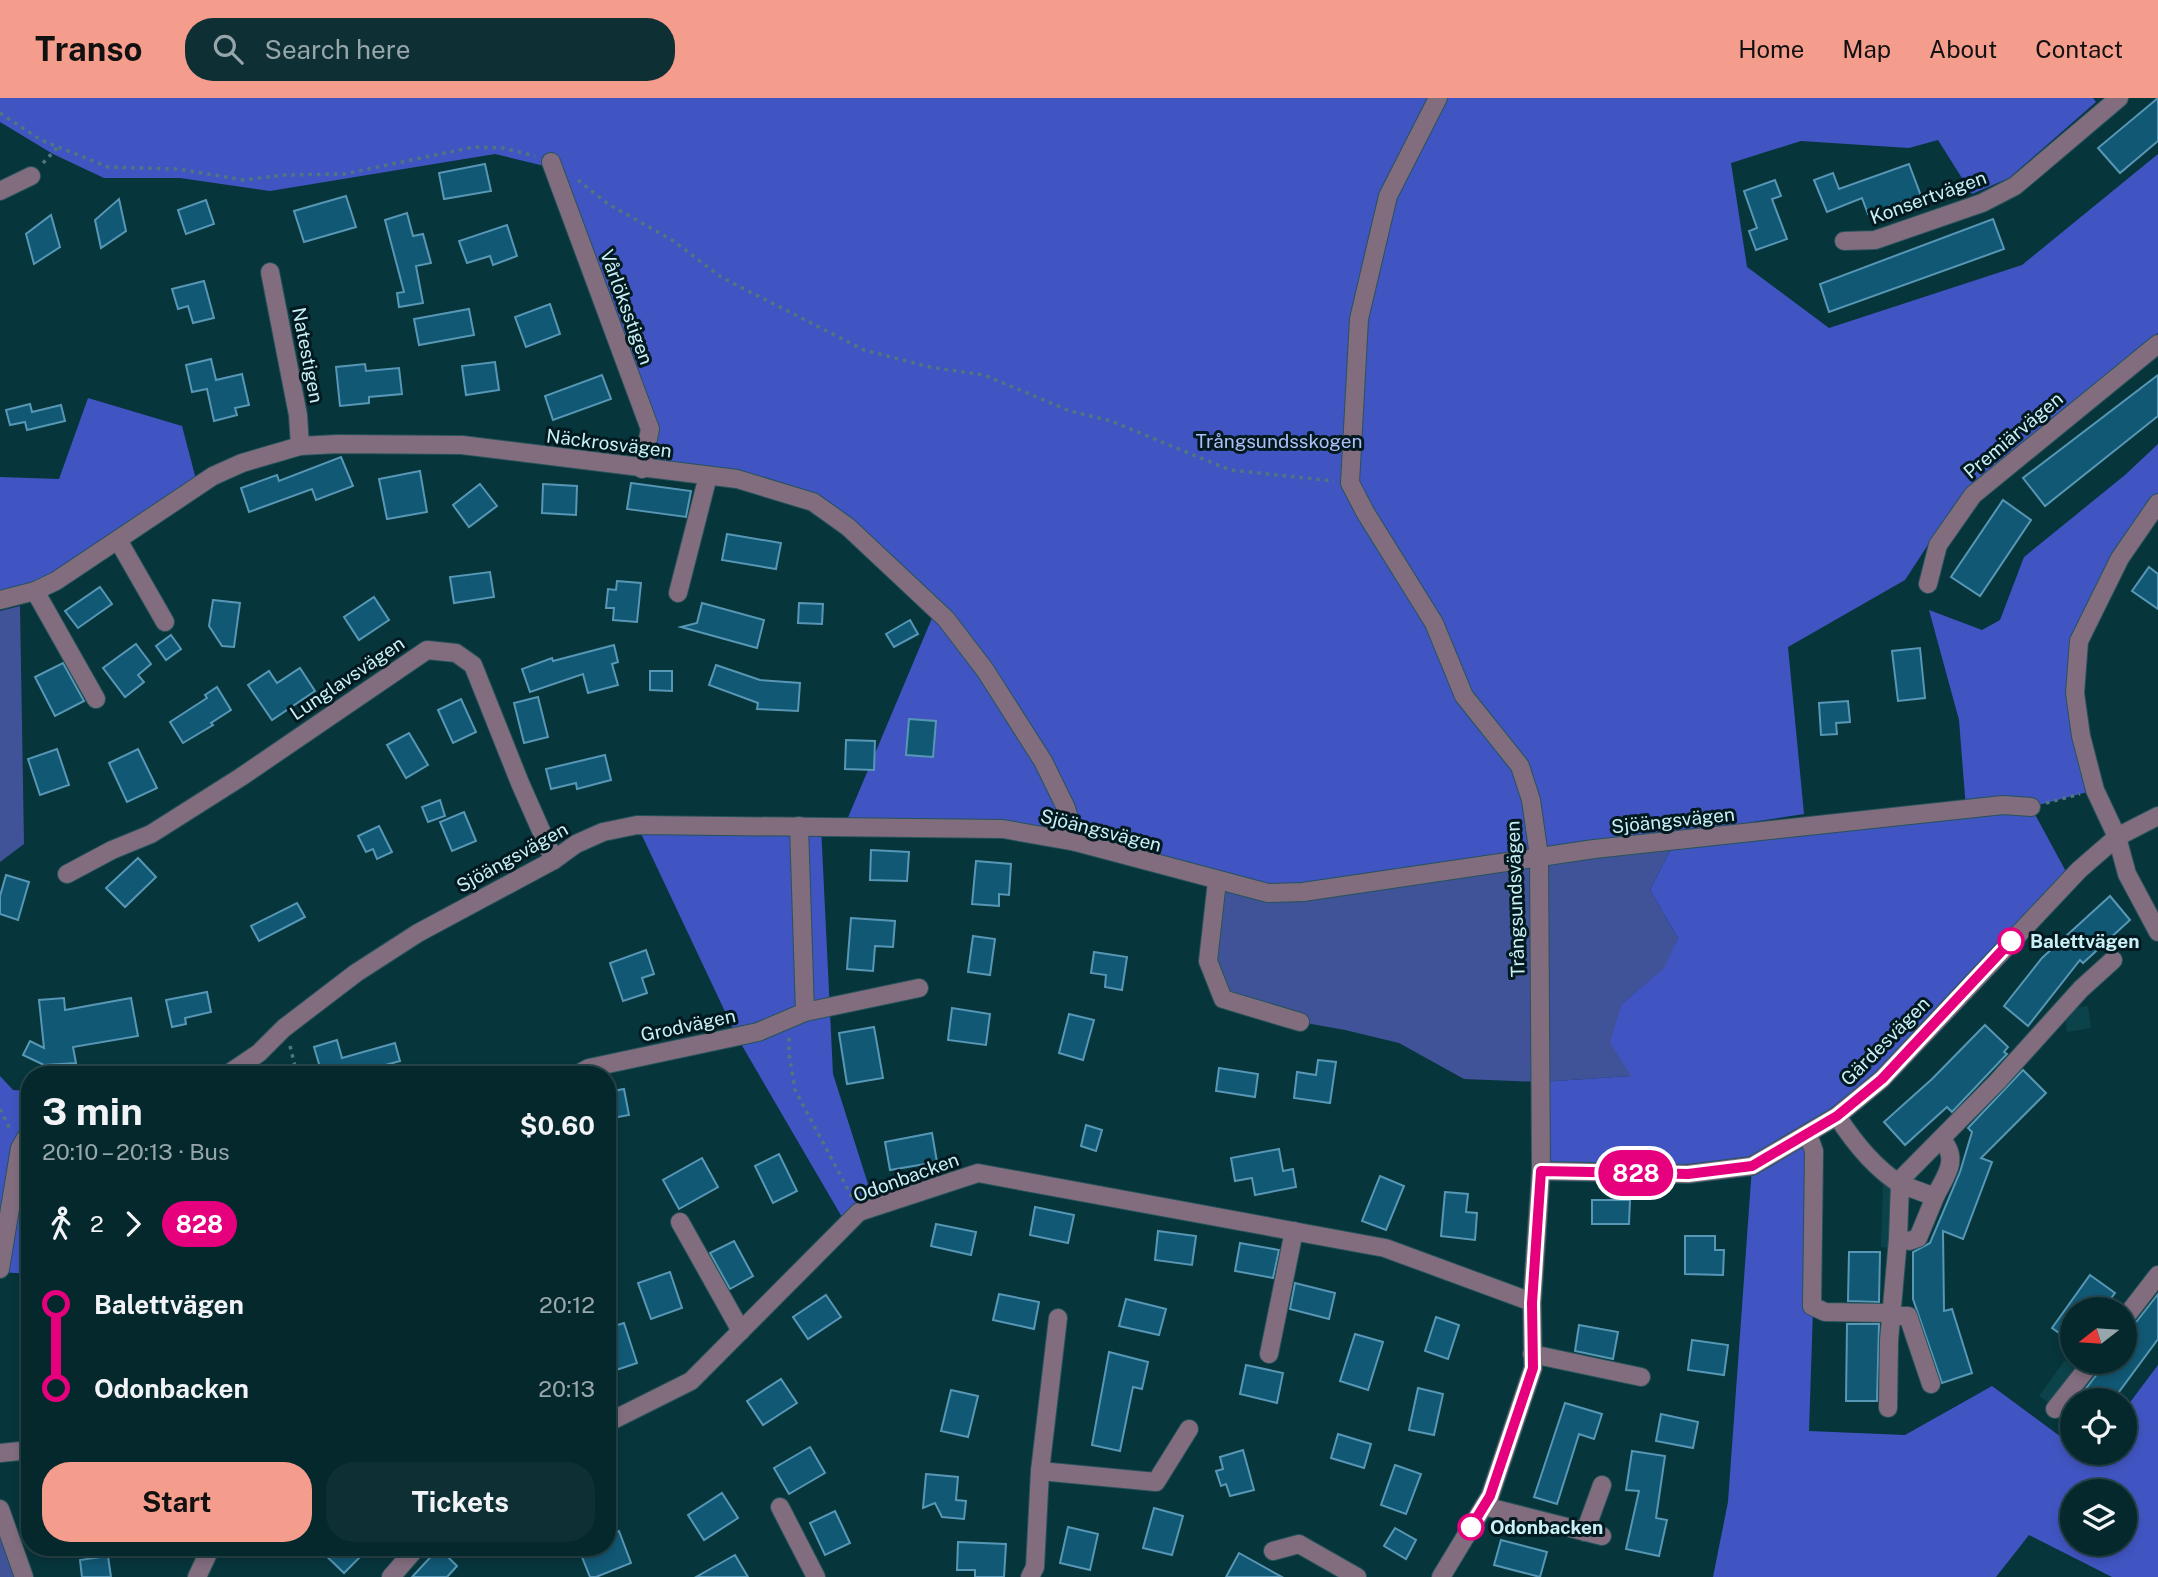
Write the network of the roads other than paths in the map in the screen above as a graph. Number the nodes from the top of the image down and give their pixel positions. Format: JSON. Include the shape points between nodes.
{"nodes":[{"id":1,"x":1438,"y":98,"type":"edge"},
{"id":2,"x":2119,"y":98,"type":"edge"},
{"id":3,"x":551,"y":162,"type":"road end"},
{"id":4,"x":31,"y":176,"type":"road end"},
{"id":5,"x":0,"y":191,"type":"edge"},
{"id":6,"x":1843,"y":241,"type":"dead end"},
{"id":7,"x":270,"y":272,"type":"dead end"},
{"id":8,"x":2158,"y":344,"type":"edge"},
{"id":9,"x":300,"y":446,"type":"junction"},
{"id":10,"x":642,"y":469,"type":"junction"},
{"id":11,"x":708,"y":476,"type":"junction"},
{"id":12,"x":2158,"y":503,"type":"edge"},
{"id":13,"x":118,"y":540,"type":"junction"},
{"id":14,"x":1928,"y":584,"type":"dead end"},
{"id":15,"x":35,"y":591,"type":"junction"},
{"id":16,"x":678,"y":593,"type":"dead end"},
{"id":17,"x":0,"y":600,"type":"edge"},
{"id":18,"x":165,"y":622,"type":"dead end"},
{"id":19,"x":96,"y":699,"type":"dead end"},
{"id":20,"x":2031,"y":807,"type":"road end"},
{"id":21,"x":2158,"y":816,"type":"edge"},
{"id":22,"x":799,"y":826,"type":"junction"},
{"id":23,"x":2117,"y":837,"type":"junction"},
{"id":24,"x":1076,"y":842,"type":"junction"},
{"id":25,"x":1539,"y":856,"type":"junction"},
{"id":26,"x":554,"y":860,"type":"junction"},
{"id":27,"x":67,"y":874,"type":"dead end"},
{"id":28,"x":1217,"y":881,"type":"junction"},
{"id":29,"x":2158,"y":932,"type":"edge"},
{"id":30,"x":2113,"y":960,"type":"dead end"},
{"id":31,"x":919,"y":988,"type":"dead end"},
{"id":32,"x":797,"y":1015,"type":"junction"},
{"id":33,"x":1300,"y":1022,"type":"dead end"},
{"id":34,"x":240,"y":1066,"type":"edge"},
{"id":35,"x":598,"y":1066,"type":"edge"},
{"id":36,"x":1837,"y":1116,"type":"junction"},
{"id":37,"x":1808,"y":1134,"type":"junction"},
{"id":38,"x":1942,"y":1140,"type":"junction"},
{"id":39,"x":21,"y":1146,"type":"edge"},
{"id":40,"x":1541,"y":1171,"type":"junction"},
{"id":41,"x":1900,"y":1184,"type":"junction"},
{"id":42,"x":1935,"y":1197,"type":"junction"},
{"id":43,"x":680,"y":1222,"type":"dead end"},
{"id":44,"x":1294,"y":1230,"type":"junction"},
{"id":45,"x":1898,"y":1239,"type":"junction"},
{"id":46,"x":0,"y":1269,"type":"edge"},
{"id":47,"x":2158,"y":1275,"type":"edge"},
{"id":48,"x":2137,"y":1302,"type":"edge"},
{"id":49,"x":1532,"y":1303,"type":"junction"},
{"id":50,"x":1891,"y":1316,"type":"junction"},
{"id":51,"x":1058,"y":1318,"type":"dead end"},
{"id":52,"x":741,"y":1331,"type":"junction"},
{"id":53,"x":1269,"y":1354,"type":"dead end"},
{"id":54,"x":1532,"y":1354,"type":"junction"},
{"id":55,"x":2083,"y":1374,"type":"edge"},
{"id":56,"x":1641,"y":1377,"type":"dead end"},
{"id":57,"x":1931,"y":1384,"type":"dead end"},
{"id":58,"x":1888,"y":1408,"type":"dead end"},
{"id":59,"x":2055,"y":1409,"type":"dead end"},
{"id":60,"x":616,"y":1418,"type":"edge"},
{"id":61,"x":1189,"y":1429,"type":"dead end"},
{"id":62,"x":21,"y":1451,"type":"edge"},
{"id":63,"x":0,"y":1454,"type":"edge"},
{"id":64,"x":1040,"y":1471,"type":"junction"},
{"id":65,"x":1602,"y":1485,"type":"dead end"},
{"id":66,"x":1484,"y":1506,"type":"junction"},
{"id":67,"x":780,"y":1507,"type":"dead end"},
{"id":68,"x":0,"y":1509,"type":"edge"},
{"id":69,"x":1273,"y":1552,"type":"dead end"},
{"id":70,"x":207,"y":1556,"type":"edge"},
{"id":71,"x":409,"y":1556,"type":"edge"},
{"id":72,"x":24,"y":1577,"type":"edge"},
{"id":73,"x":197,"y":1577,"type":"edge"},
{"id":74,"x":391,"y":1577,"type":"edge"},
{"id":75,"x":816,"y":1577,"type":"edge"},
{"id":76,"x":1030,"y":1577,"type":"edge"},
{"id":77,"x":1357,"y":1577,"type":"edge"},
{"id":78,"x":1441,"y":1577,"type":"edge"}],
"edges":[{"from":1,"to":25,"type":"street","name":"Trångsundsvägen","via":[[1388,196],[1359,318],[1350,483],[1434,622],[1464,696],[1520,765],[1531,800]]},
{"from":2,"to":6,"type":"street","name":"Konsertvägen","via":[[2015,186],[1982,203],[1875,240]]},
{"from":3,"to":10,"type":"street","name":"Vårlöksstigen","via":[[650,429]]},
{"from":4,"to":5,"type":"street"},
{"from":7,"to":9,"type":"street","name":"Natestigen"},
{"from":8,"to":14,"type":"street","name":"Premiärvägen","via":[[1973,495],[1938,545]]},
{"from":9,"to":10,"type":"street","name":"Näckrosvägen","via":[[462,445]]},
{"from":9,"to":13,"type":"street","name":"Näckrosvägen","via":[[214,476]]},
{"from":10,"to":11,"type":"street","name":"Näckrosvägen"},
{"from":11,"to":16,"type":"street"},
{"from":11,"to":24,"type":"street","name":"Näckrosvägen","via":[[813,502],[848,527],[946,619],[1043,761],[1066,808]]},
{"from":12,"to":23,"type":"street","via":[[2120,558],[2079,641],[2075,693],[2081,736],[2095,790]]},
{"from":13,"to":15,"type":"street","name":"Näckrosvägen"},
{"from":13,"to":18,"type":"street"},
{"from":15,"to":17,"type":"street","name":"Näckrosvägen"},
{"from":15,"to":19,"type":"street"},
{"from":20,"to":25,"type":"street","name":"Sjöängsvägen","via":[[2003,805]]},
{"from":21,"to":23,"type":"street","name":"Gärdesvägen"},
{"from":22,"to":24,"type":"street","name":"Sjöängsvägen","via":[[1003,829]]},
{"from":22,"to":26,"type":"street","name":"Sjöängsvägen","via":[[637,825],[603,832]]},
{"from":22,"to":32,"type":"street"},
{"from":23,"to":29,"type":"street","via":[[2127,874]]},
{"from":23,"to":36,"type":"street","name":"Gärdesvägen","via":[[2042,908],[1882,1079]]},
{"from":24,"to":28,"type":"street","name":"Sjöängsvägen"},
{"from":25,"to":28,"type":"street","name":"Sjöängsvägen","via":[[1303,892],[1268,893]]},
{"from":25,"to":40,"type":"street","name":"Trångsundsvägen"},
{"from":26,"to":27,"type":"street","name":"Lunglavsvägen","via":[[472,665],[456,653],[427,650],[151,834]]},
{"from":26,"to":34,"type":"street","name":"Sjöängsvägen","via":[[418,933],[356,973]]},
{"from":28,"to":33,"type":"street","via":[[1208,961],[1223,999]]},
{"from":30,"to":38,"type":"street"},
{"from":31,"to":32,"type":"street","name":"Grodvägen"},
{"from":32,"to":35,"type":"street","name":"Grodvägen","via":[[758,1032]]},
{"from":36,"to":37,"type":"street","name":"Gärdesvägen"},
{"from":36,"to":41,"type":"street"},
{"from":37,"to":40,"type":"street","name":"Gärdesvägen","via":[[1752,1166],[1688,1174]]},
{"from":37,"to":50,"type":"street","via":[[1814,1151],[1812,1306],[1825,1312]]},
{"from":38,"to":41,"type":"street"},
{"from":38,"to":42,"type":"street","via":[[1950,1149],[1950,1165]]},
{"from":39,"to":46,"type":"street"},
{"from":40,"to":49,"type":"street","name":"Trångsundsvägen"},
{"from":41,"to":42,"type":"street"},
{"from":41,"to":45,"type":"street"},
{"from":42,"to":45,"type":"street","via":[[1918,1238]]},
{"from":43,"to":52,"type":"street"},
{"from":44,"to":49,"type":"street","name":"Odonbacken","via":[[1385,1248]]},
{"from":44,"to":52,"type":"street","name":"Odonbacken","via":[[978,1173],[859,1212]]},
{"from":44,"to":53,"type":"street"},
{"from":45,"to":50,"type":"street"},
{"from":47,"to":48,"type":"street"},
{"from":49,"to":54,"type":"street","name":"Trångsundsvägen"},
{"from":50,"to":57,"type":"street","via":[[1908,1316]]},
{"from":50,"to":58,"type":"street"},
{"from":51,"to":64,"type":"street"},
{"from":52,"to":60,"type":"street","name":"Odonbacken","via":[[691,1381]]},
{"from":54,"to":56,"type":"street"},
{"from":54,"to":66,"type":"street","name":"Trångsundsvägen","via":[[1533,1368]]},
{"from":55,"to":59,"type":"street"},
{"from":61,"to":64,"type":"street","via":[[1156,1482]]},
{"from":62,"to":63,"type":"street"},
{"from":64,"to":76,"type":"street","via":[[1035,1567]]},
{"from":65,"to":66,"type":"street","via":[[1594,1534]]},
{"from":66,"to":78,"type":"street","name":"Trångsundsvägen"},
{"from":67,"to":75,"type":"street"},
{"from":68,"to":72,"type":"street"},
{"from":69,"to":77,"type":"street","via":[[1299,1544]]},
{"from":70,"to":73,"type":"street"},
{"from":71,"to":74,"type":"street"}]}
